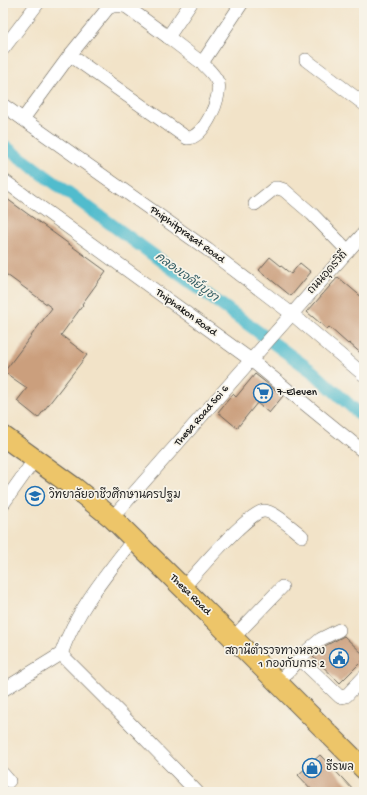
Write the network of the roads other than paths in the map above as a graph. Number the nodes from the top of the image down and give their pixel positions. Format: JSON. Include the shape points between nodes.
{"nodes":[{"id":1,"x":38,"y":3,"type":"edge"},
{"id":2,"x":191,"y":3,"type":"edge"},
{"id":3,"x":242,"y":3,"type":"edge"},
{"id":4,"x":168,"y":37,"type":"junction"},
{"id":5,"x":3,"y":49,"type":"edge"},
{"id":6,"x":70,"y":55,"type":"junction"},
{"id":7,"x":306,"y":60,"type":"dead end"},
{"id":8,"x":202,"y":63,"type":"junction"},
{"id":9,"x":3,"y":104,"type":"edge"},
{"id":10,"x":364,"y":104,"type":"edge"},
{"id":11,"x":23,"y":119,"type":"junction"},
{"id":12,"x":3,"y":180,"type":"edge"},
{"id":13,"x":255,"y":204,"type":"dead end"},
{"id":14,"x":364,"y":233,"type":"edge"},
{"id":15,"x":348,"y":251,"type":"junction"},
{"id":16,"x":292,"y":314,"type":"junction"},
{"id":17,"x":251,"y":360,"type":"junction"},
{"id":18,"x":364,"y":375,"type":"edge"},
{"id":19,"x":3,"y":436,"type":"edge"},
{"id":20,"x":364,"y":452,"type":"edge"},
{"id":21,"x":35,"y":459,"type":"junction"},
{"id":22,"x":3,"y":504,"type":"edge"},
{"id":23,"x":112,"y":518,"type":"junction"},
{"id":24,"x":302,"y":536,"type":"dead end"},
{"id":25,"x":134,"y":539,"type":"junction"},
{"id":26,"x":282,"y":587,"type":"dead end"},
{"id":27,"x":183,"y":588,"type":"junction"},
{"id":28,"x":339,"y":630,"type":"dead end"},
{"id":29,"x":233,"y":638,"type":"junction"},
{"id":30,"x":61,"y":654,"type":"junction"},
{"id":31,"x":300,"y":659,"type":"junction"},
{"id":32,"x":364,"y":677,"type":"edge"},
{"id":33,"x":278,"y":683,"type":"junction"},
{"id":34,"x":3,"y":690,"type":"edge"},
{"id":35,"x":364,"y":769,"type":"edge"},
{"id":36,"x":197,"y":792,"type":"edge"}],
"edges":[{"from":1,"to":5,"type":"street"},
{"from":2,"to":4,"type":"street"},
{"from":3,"to":8,"type":"street"},
{"from":4,"to":6,"type":"street","via":[[126,7],[112,6],[102,13]]},
{"from":4,"to":8,"type":"street"},
{"from":6,"to":8,"type":"street","via":[[187,138],[196,136],[205,126],[218,93],[218,83],[212,72]]},
{"from":6,"to":11,"type":"street"},
{"from":7,"to":10,"type":"street"},
{"from":9,"to":11,"type":"street","name":"Phiphitprasat Road"},
{"from":11,"to":16,"type":"street","name":"Phiphitprasat Road","via":[[208,250]]},
{"from":12,"to":17,"type":"street","name":"Thiphakon Road"},
{"from":13,"to":15,"type":"street","via":[[275,188],[284,190]]},
{"from":14,"to":15,"type":"street","name":"ถนนอุดรวิถี"},
{"from":15,"to":16,"type":"street","name":"ถนนอุดรวิถี"},
{"from":16,"to":17,"type":"street","name":"Thesa Road Soi 6"},
{"from":16,"to":18,"type":"street","name":"Phiphitprasat Road"},
{"from":17,"to":20,"type":"street","name":"Thiphakon Road"},
{"from":17,"to":23,"type":"street","name":"Thesa Road Soi 6"},
{"from":19,"to":21,"type":"main road","name":"Thesa Road"},
{"from":21,"to":22,"type":"street"},
{"from":21,"to":23,"type":"main road","name":"Thesa Road"},
{"from":23,"to":25,"type":"main road","name":"Thesa Road"},
{"from":24,"to":27,"type":"street","via":[[269,512],[258,512],[213,553]]},
{"from":25,"to":27,"type":"main road","name":"Thesa Road"},
{"from":25,"to":30,"type":"street","via":[[88,599]]},
{"from":26,"to":29,"type":"street"},
{"from":27,"to":29,"type":"main road","name":"Thesa Road"},
{"from":28,"to":31,"type":"street","via":[[322,639]]},
{"from":29,"to":33,"type":"main road","name":"Thesa Road"},
{"from":30,"to":34,"type":"street"},
{"from":30,"to":36,"type":"street"},
{"from":31,"to":32,"type":"street","via":[[340,697],[346,696]]},
{"from":31,"to":33,"type":"street"},
{"from":33,"to":35,"type":"main road","name":"Thesa Road"}]}
